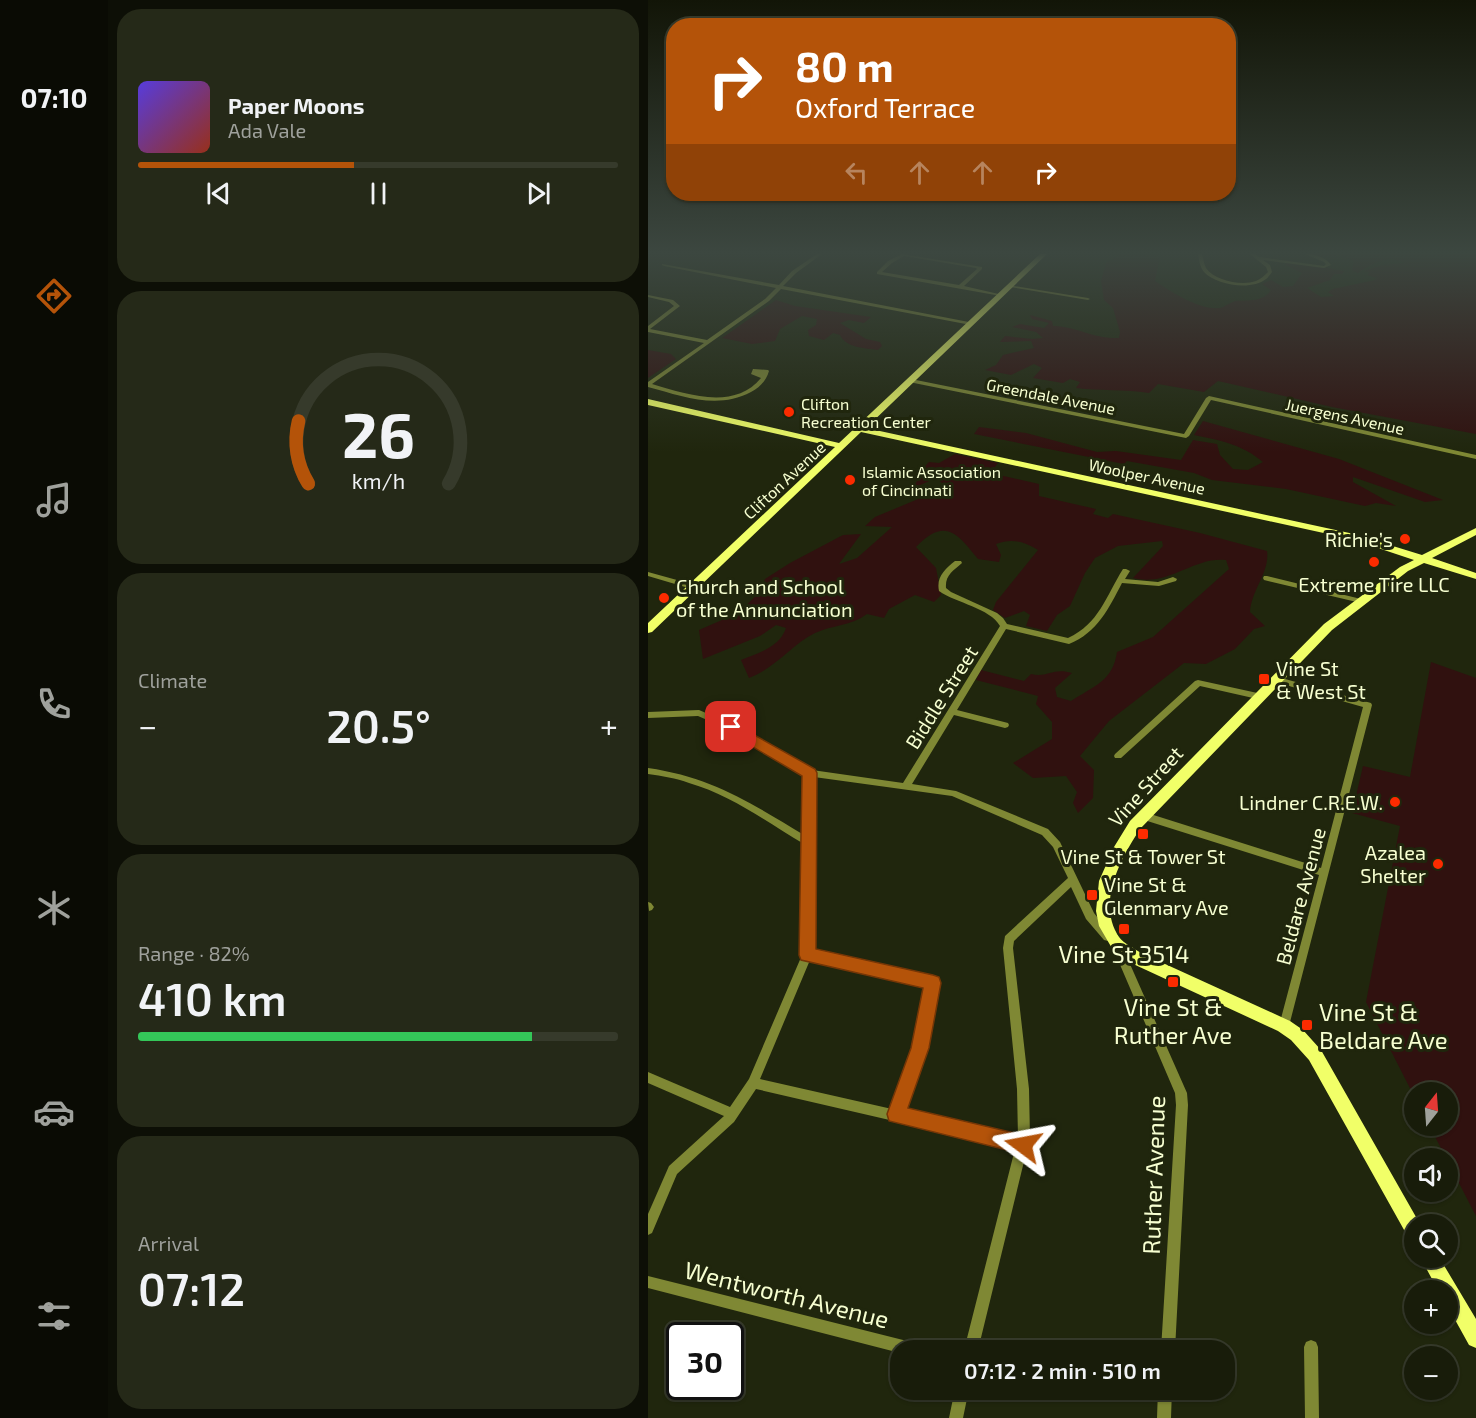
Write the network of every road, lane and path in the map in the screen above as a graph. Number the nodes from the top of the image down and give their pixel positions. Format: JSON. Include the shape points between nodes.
{"nodes":[{"id":1,"x":739,"y":320,"type":"edge"},
{"id":2,"x":956,"y":320,"type":"edge"},
{"id":3,"x":974,"y":320,"type":"edge"},
{"id":4,"x":971,"y":323,"type":"junction"},
{"id":5,"x":648,"y":329,"type":"edge"},
{"id":6,"x":708,"y":342,"type":"junction"},
{"id":7,"x":764,"y":376,"type":"dead end"},
{"id":8,"x":910,"y":381,"type":"junction"},
{"id":9,"x":648,"y":385,"type":"edge"},
{"id":10,"x":1209,"y":399,"type":"joint"},
{"id":11,"x":648,"y":402,"type":"edge"},
{"id":12,"x":860,"y":429,"type":"junction"},
{"id":13,"x":842,"y":446,"type":"junction"},
{"id":14,"x":1476,"y":457,"type":"edge"},
{"id":15,"x":1476,"y":531,"type":"edge"},
{"id":16,"x":1426,"y":558,"type":"junction"},
{"id":17,"x":958,"y":563,"type":"dead end"},
{"id":18,"x":1126,"y":571,"type":"dead end"},
{"id":19,"x":648,"y":574,"type":"edge"},
{"id":20,"x":1476,"y":576,"type":"edge"},
{"id":21,"x":1267,"y":578,"type":"dead end"},
{"id":22,"x":1173,"y":579,"type":"dead end"},
{"id":23,"x":1120,"y":581,"type":"junction"},
{"id":24,"x":692,"y":587,"type":"junction"},
{"id":25,"x":1361,"y":602,"type":"junction"},
{"id":26,"x":1004,"y":626,"type":"junction"},
{"id":27,"x":648,"y":629,"type":"edge"},
{"id":28,"x":1278,"y":680,"type":"junction"},
{"id":29,"x":1262,"y":697,"type":"junction"},
{"id":30,"x":951,"y":711,"type":"junction"},
{"id":31,"x":648,"y":715,"type":"edge"},
{"id":32,"x":1005,"y":724,"type":"dead end"},
{"id":33,"x":1118,"y":756,"type":"dead end"},
{"id":34,"x":648,"y":771,"type":"edge"},
{"id":35,"x":810,"y":773,"type":"junction"},
{"id":36,"x":906,"y":786,"type":"junction"},
{"id":37,"x":1144,"y":816,"type":"junction"},
{"id":38,"x":810,"y":843,"type":"junction"},
{"id":39,"x":1325,"y":873,"type":"junction"},
{"id":40,"x":1072,"y":880,"type":"junction"},
{"id":41,"x":1115,"y":943,"type":"junction"},
{"id":42,"x":807,"y":955,"type":"junction"},
{"id":43,"x":1284,"y":1026,"type":"junction"},
{"id":44,"x":648,"y":1077,"type":"edge"},
{"id":45,"x":753,"y":1083,"type":"junction"},
{"id":46,"x":733,"y":1114,"type":"junction"},
{"id":47,"x":896,"y":1114,"type":"junction"},
{"id":48,"x":1023,"y":1145,"type":"junction"},
{"id":49,"x":1404,"y":1214,"type":"edge"},
{"id":50,"x":648,"y":1229,"type":"edge"},
{"id":51,"x":1435,"y":1268,"type":"edge"},
{"id":52,"x":648,"y":1282,"type":"edge"},
{"id":53,"x":1476,"y":1338,"type":"edge"},
{"id":54,"x":974,"y":1340,"type":"edge"},
{"id":55,"x":1169,"y":1340,"type":"edge"},
{"id":56,"x":890,"y":1344,"type":"edge"},
{"id":57,"x":1311,"y":1347,"type":"dead end"},
{"id":58,"x":960,"y":1400,"type":"edge"},
{"id":59,"x":1165,"y":1400,"type":"edge"},
{"id":60,"x":956,"y":1418,"type":"edge"},
{"id":61,"x":1164,"y":1418,"type":"edge"},
{"id":62,"x":1312,"y":1418,"type":"edge"}],
"edges":[{"from":1,"to":6,"type":"street"},
{"from":2,"to":4,"type":"street"},
{"from":3,"to":4,"type":"main road","name":"Clifton Avenue"},
{"from":4,"to":8,"type":"main road","name":"Clifton Avenue"},
{"from":5,"to":6,"type":"street"},
{"from":6,"to":9,"type":"street"},
{"from":7,"to":9,"type":"street","via":[[746,393],[726,400],[704,399]]},
{"from":8,"to":10,"type":"street","name":"Greendale Avenue","via":[[1186,436]]},
{"from":8,"to":12,"type":"main road","name":"Clifton Avenue"},
{"from":10,"to":14,"type":"street","name":"Juergens Avenue"},
{"from":11,"to":13,"type":"main road"},
{"from":12,"to":13,"type":"main road","name":"Clifton Avenue"},
{"from":12,"to":16,"type":"main road","name":"Woolper Avenue","via":[[1354,537]]},
{"from":13,"to":24,"type":"main road","name":"Clifton Avenue"},
{"from":15,"to":16,"type":"main road","name":"Vine Street"},
{"from":16,"to":20,"type":"main road","name":"Woolper Avenue"},
{"from":16,"to":25,"type":"main road","name":"Vine Street","via":[[1393,576]]},
{"from":17,"to":26,"type":"street","via":[[945,573],[942,589],[960,601],[996,615]]},
{"from":18,"to":23,"type":"street"},
{"from":19,"to":24,"type":"street"},
{"from":21,"to":25,"type":"street"},
{"from":22,"to":23,"type":"street","via":[[1159,584]]},
{"from":23,"to":26,"type":"street","via":[[1102,618],[1078,638],[1069,641]]},
{"from":24,"to":27,"type":"main road","name":"Clifton Avenue"},
{"from":25,"to":28,"type":"main road","name":"Vine Street","via":[[1328,627]]},
{"from":26,"to":30,"type":"street","name":"Biddle Street"},
{"from":28,"to":29,"type":"main road","name":"Vine Street"},
{"from":28,"to":39,"type":"street","name":"Beldare Avenue","via":[[1368,705]]},
{"from":29,"to":33,"type":"street","via":[[1198,683]]},
{"from":29,"to":37,"type":"main road","name":"Vine Street"},
{"from":30,"to":32,"type":"street"},
{"from":30,"to":36,"type":"street","name":"Biddle Street"},
{"from":31,"to":35,"type":"street","via":[[699,713]]},
{"from":34,"to":38,"type":"street","via":[[718,788]]},
{"from":35,"to":36,"type":"street","name":"Ruther Avenue"},
{"from":35,"to":38,"type":"street"},
{"from":36,"to":40,"type":"street","name":"Ruther Avenue","via":[[970,798],[1045,832],[1057,845]]},
{"from":37,"to":39,"type":"street"},
{"from":37,"to":41,"type":"main road","name":"Vine Street","via":[[1125,840],[1108,875],[1104,908]]},
{"from":38,"to":42,"type":"street"},
{"from":39,"to":43,"type":"street","name":"Beldare Avenue"},
{"from":40,"to":41,"type":"street","name":"Ruther Avenue","via":[[1090,916]]},
{"from":40,"to":48,"type":"street","via":[[1014,933],[1008,948],[1023,1089]]},
{"from":41,"to":43,"type":"main road","via":[[1136,958]]},
{"from":41,"to":55,"type":"street","name":"Ruther Avenue","via":[[1181,1093]]},
{"from":42,"to":45,"type":"street"},
{"from":42,"to":47,"type":"street","via":[[933,983],[920,1048]]},
{"from":43,"to":49,"type":"main road","via":[[1315,1055]]},
{"from":44,"to":46,"type":"street"},
{"from":45,"to":46,"type":"street"},
{"from":45,"to":47,"type":"street"},
{"from":46,"to":50,"type":"street","via":[[673,1170]]},
{"from":47,"to":48,"type":"street"},
{"from":48,"to":54,"type":"street"},
{"from":51,"to":53,"type":"main road"},
{"from":52,"to":56,"type":"street","name":"Wentworth Avenue"},
{"from":57,"to":62,"type":"street"},
{"from":58,"to":60,"type":"street"},
{"from":59,"to":61,"type":"street"}]}
